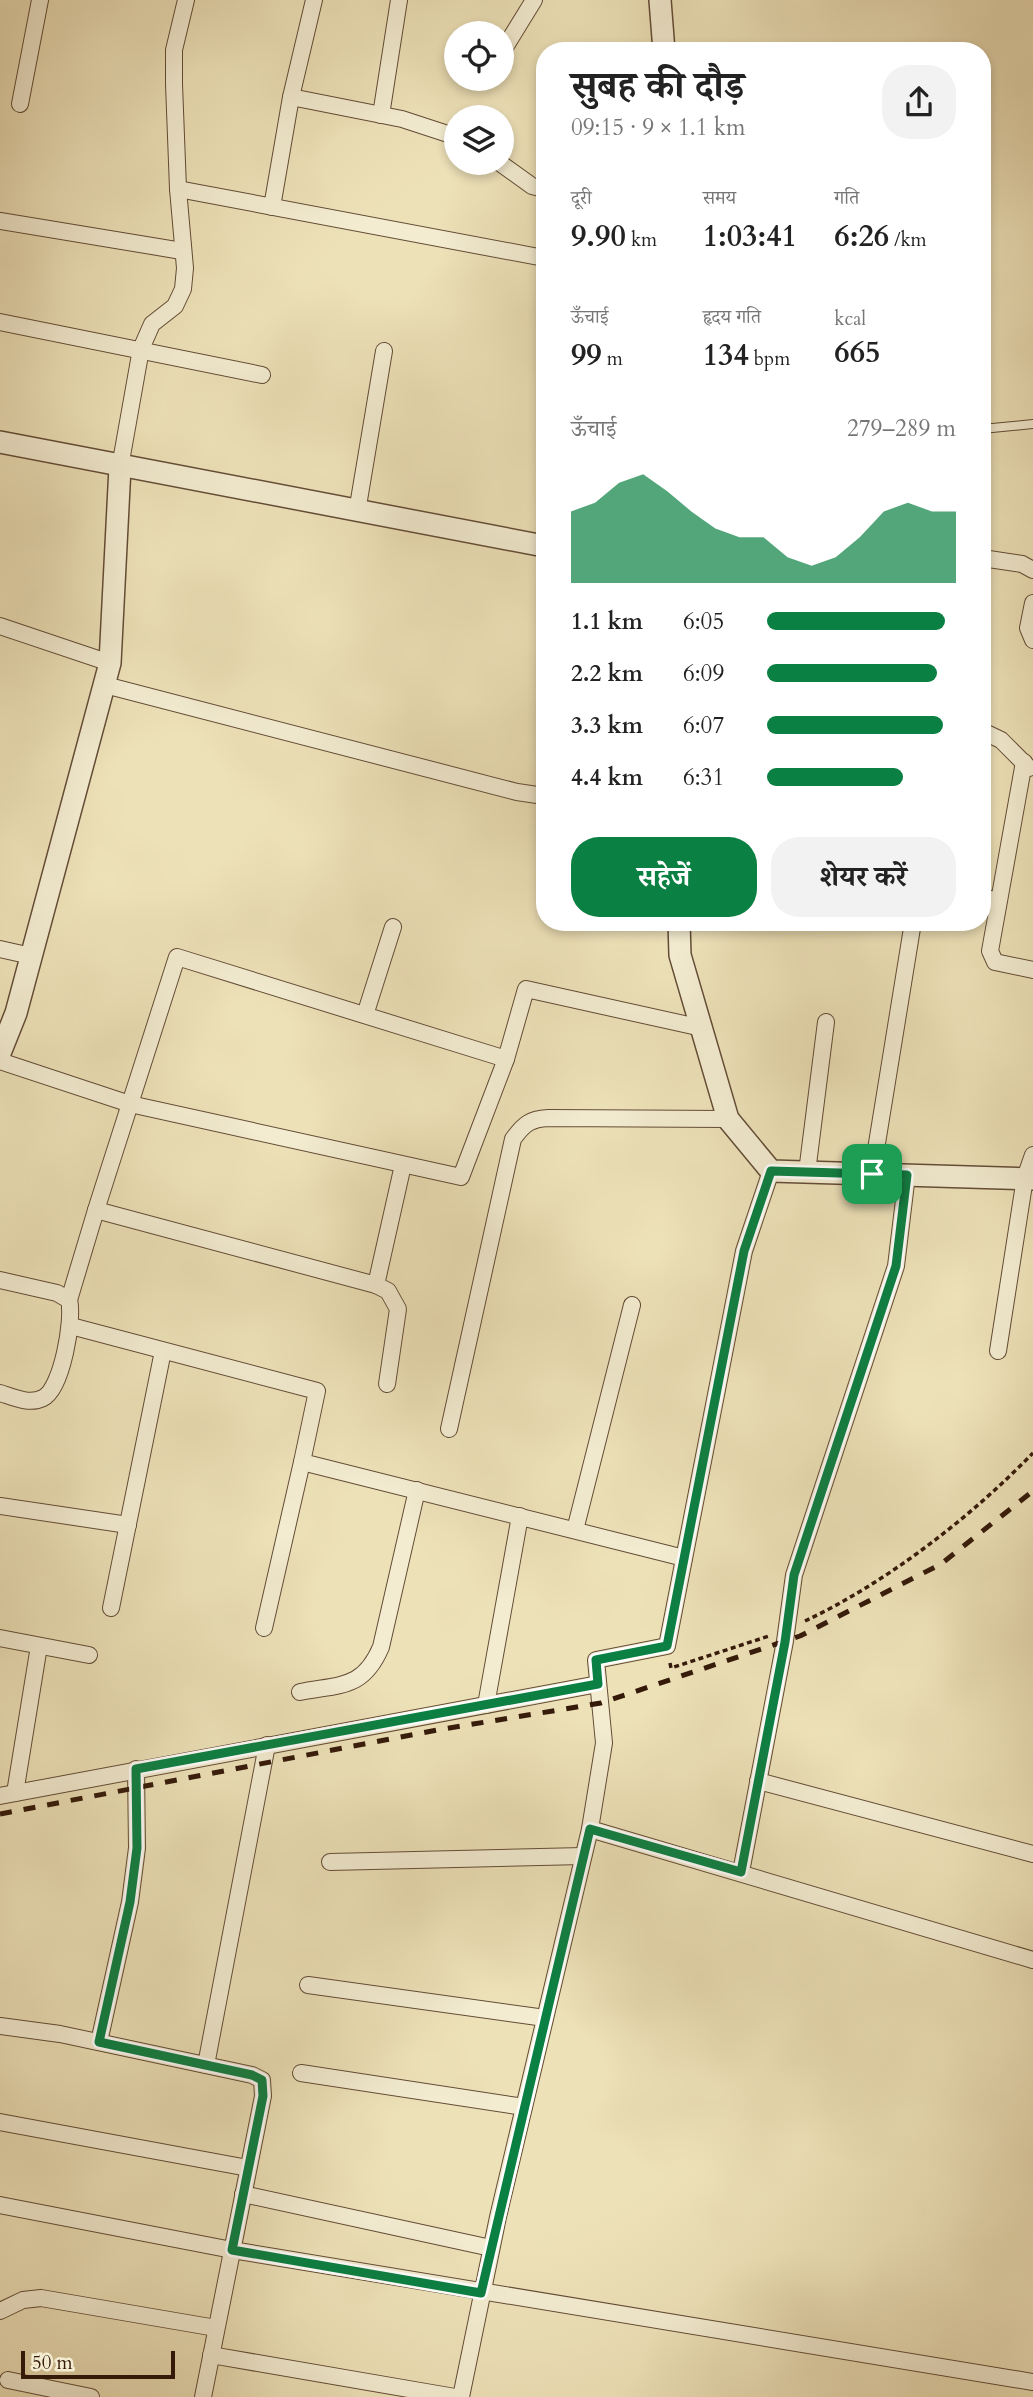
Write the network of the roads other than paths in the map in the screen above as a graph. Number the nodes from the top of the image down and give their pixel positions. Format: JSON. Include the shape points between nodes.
{"nodes":[{"id":1,"x":40,"y":0,"type":"edge"},
{"id":2,"x":186,"y":0,"type":"edge"},
{"id":3,"x":314,"y":0,"type":"edge"},
{"id":4,"x":399,"y":0,"type":"edge"},
{"id":5,"x":534,"y":0,"type":"edge"},
{"id":6,"x":660,"y":0,"type":"edge"},
{"id":7,"x":514,"y":32,"type":"edge"},
{"id":8,"x":663,"y":42,"type":"edge"},
{"id":9,"x":291,"y":97,"type":"junction"},
{"id":10,"x":20,"y":104,"type":"dead end"},
{"id":11,"x":381,"y":115,"type":"junction"},
{"id":12,"x":444,"y":132,"type":"edge"},
{"id":13,"x":514,"y":173,"type":"edge"},
{"id":14,"x":536,"y":187,"type":"edge"},
{"id":15,"x":178,"y":189,"type":"junction"},
{"id":16,"x":272,"y":207,"type":"junction"},
{"id":17,"x":0,"y":221,"type":"edge"},
{"id":18,"x":182,"y":251,"type":"junction"},
{"id":19,"x":536,"y":256,"type":"edge"},
{"id":20,"x":0,"y":322,"type":"edge"},
{"id":21,"x":141,"y":349,"type":"junction"},
{"id":22,"x":384,"y":351,"type":"dead end"},
{"id":23,"x":262,"y":375,"type":"dead end"},
{"id":24,"x":1033,"y":424,"type":"edge"},
{"id":25,"x":991,"y":428,"type":"edge"},
{"id":26,"x":0,"y":442,"type":"edge"},
{"id":27,"x":120,"y":467,"type":"junction"},
{"id":28,"x":357,"y":512,"type":"junction"},
{"id":29,"x":536,"y":544,"type":"edge"},
{"id":30,"x":991,"y":559,"type":"edge"},
{"id":31,"x":1033,"y":570,"type":"edge"},
{"id":32,"x":1033,"y":603,"type":"edge"},
{"id":33,"x":0,"y":626,"type":"edge"},
{"id":34,"x":1033,"y":640,"type":"edge"},
{"id":35,"x":110,"y":663,"type":"junction"},
{"id":36,"x":105,"y":685,"type":"junction"},
{"id":37,"x":991,"y":735,"type":"edge"},
{"id":38,"x":1028,"y":767,"type":"edge"},
{"id":39,"x":536,"y":794,"type":"edge"},
{"id":40,"x":991,"y":899,"type":"edge"},
{"id":41,"x":999,"y":902,"type":"junction"},
{"id":42,"x":393,"y":927,"type":"dead end"},
{"id":43,"x":679,"y":931,"type":"edge"},
{"id":44,"x":912,"y":931,"type":"edge"},
{"id":45,"x":0,"y":949,"type":"edge"},
{"id":46,"x":31,"y":956,"type":"junction"},
{"id":47,"x":1033,"y":970,"type":"edge"},
{"id":48,"x":365,"y":1015,"type":"junction"},
{"id":49,"x":826,"y":1022,"type":"dead end"},
{"id":50,"x":702,"y":1028,"type":"junction"},
{"id":51,"x":0,"y":1053,"type":"edge"},
{"id":52,"x":506,"y":1059,"type":"junction"},
{"id":53,"x":0,"y":1061,"type":"edge"},
{"id":54,"x":130,"y":1104,"type":"junction"},
{"id":55,"x":728,"y":1119,"type":"junction"},
{"id":56,"x":1033,"y":1155,"type":"edge"},
{"id":57,"x":402,"y":1165,"type":"junction"},
{"id":58,"x":771,"y":1171,"type":"junction"},
{"id":59,"x":807,"y":1172,"type":"junction"},
{"id":60,"x":872,"y":1174,"type":"junction"},
{"id":61,"x":907,"y":1175,"type":"junction"},
{"id":62,"x":1029,"y":1178,"type":"edge"},
{"id":63,"x":96,"y":1210,"type":"junction"},
{"id":64,"x":0,"y":1280,"type":"edge"},
{"id":65,"x":376,"y":1285,"type":"junction"},
{"id":66,"x":69,"y":1300,"type":"junction"},
{"id":67,"x":632,"y":1305,"type":"dead end"},
{"id":68,"x":71,"y":1326,"type":"junction"},
{"id":69,"x":163,"y":1351,"type":"junction"},
{"id":70,"x":998,"y":1351,"type":"dead end"},
{"id":71,"x":387,"y":1384,"type":"dead end"},
{"id":72,"x":0,"y":1393,"type":"edge"},
{"id":73,"x":449,"y":1429,"type":"dead end"},
{"id":74,"x":302,"y":1462,"type":"junction"},
{"id":75,"x":417,"y":1490,"type":"junction"},
{"id":76,"x":0,"y":1506,"type":"edge"},
{"id":77,"x":520,"y":1516,"type":"junction"},
{"id":78,"x":128,"y":1525,"type":"junction"},
{"id":79,"x":575,"y":1530,"type":"junction"},
{"id":80,"x":684,"y":1558,"type":"junction"},
{"id":81,"x":111,"y":1608,"type":"dead end"},
{"id":82,"x":264,"y":1628,"type":"dead end"},
{"id":83,"x":0,"y":1638,"type":"edge"},
{"id":84,"x":39,"y":1646,"type":"junction"},
{"id":85,"x":89,"y":1655,"type":"dead end"},
{"id":86,"x":598,"y":1684,"type":"junction"},
{"id":87,"x":300,"y":1692,"type":"dead end"},
{"id":88,"x":486,"y":1704,"type":"junction"},
{"id":89,"x":267,"y":1745,"type":"junction"},
{"id":90,"x":136,"y":1769,"type":"junction"},
{"id":91,"x":758,"y":1781,"type":"junction"},
{"id":92,"x":8,"y":1795,"type":"edge"},
{"id":93,"x":590,"y":1829,"type":"junction"},
{"id":94,"x":1033,"y":1854,"type":"edge"},
{"id":95,"x":583,"y":1856,"type":"junction"},
{"id":96,"x":330,"y":1862,"type":"dead end"},
{"id":97,"x":741,"y":1872,"type":"junction"},
{"id":98,"x":1033,"y":1960,"type":"edge"},
{"id":99,"x":308,"y":1985,"type":"dead end"},
{"id":100,"x":545,"y":2018,"type":"junction"},
{"id":101,"x":0,"y":2026,"type":"edge"},
{"id":102,"x":99,"y":2042,"type":"junction"},
{"id":103,"x":206,"y":2065,"type":"junction"},
{"id":104,"x":301,"y":2073,"type":"dead end"},
{"id":105,"x":524,"y":2107,"type":"junction"},
{"id":106,"x":0,"y":2122,"type":"edge"},
{"id":107,"x":248,"y":2168,"type":"junction"},
{"id":108,"x":243,"y":2194,"type":"junction"},
{"id":109,"x":0,"y":2205,"type":"edge"},
{"id":110,"x":492,"y":2248,"type":"junction"},
{"id":111,"x":232,"y":2250,"type":"junction"},
{"id":112,"x":481,"y":2293,"type":"junction"},
{"id":113,"x":0,"y":2312,"type":"edge"},
{"id":114,"x":216,"y":2328,"type":"junction"},
{"id":115,"x":211,"y":2355,"type":"junction"},
{"id":116,"x":8,"y":2381,"type":"dead end"},
{"id":117,"x":1033,"y":2382,"type":"edge"},
{"id":118,"x":91,"y":2397,"type":"edge"},
{"id":119,"x":203,"y":2397,"type":"edge"},
{"id":120,"x":455,"y":2397,"type":"edge"},
{"id":121,"x":461,"y":2397,"type":"edge"}],
"edges":[{"from":1,"to":10,"type":"street"},
{"from":2,"to":15,"type":"street","via":[[174,50]]},
{"from":3,"to":9,"type":"street"},
{"from":4,"to":11,"type":"street"},
{"from":5,"to":7,"type":"street"},
{"from":6,"to":8,"type":"street"},
{"from":9,"to":11,"type":"street"},
{"from":9,"to":16,"type":"street"},
{"from":11,"to":12,"type":"street"},
{"from":13,"to":14,"type":"street"},
{"from":15,"to":16,"type":"street"},
{"from":15,"to":18,"type":"street"},
{"from":16,"to":19,"type":"street"},
{"from":17,"to":18,"type":"street"},
{"from":18,"to":21,"type":"street","via":[[183,289],[175,306],[152,324]]},
{"from":20,"to":21,"type":"street"},
{"from":21,"to":23,"type":"street"},
{"from":21,"to":27,"type":"street"},
{"from":22,"to":28,"type":"street"},
{"from":24,"to":25,"type":"lane"},
{"from":26,"to":27,"type":"street"},
{"from":27,"to":28,"type":"street"},
{"from":27,"to":35,"type":"street"},
{"from":28,"to":29,"type":"street"},
{"from":30,"to":31,"type":"street"},
{"from":32,"to":34,"type":"street","via":[[1028,628]]},
{"from":33,"to":35,"type":"street"},
{"from":35,"to":36,"type":"street"},
{"from":36,"to":39,"type":"street"},
{"from":36,"to":46,"type":"street"},
{"from":37,"to":38,"type":"street"},
{"from":38,"to":41,"type":"street"},
{"from":40,"to":41,"type":"street"},
{"from":41,"to":47,"type":"street","via":[[990,951],[995,962]]},
{"from":42,"to":48,"type":"street"},
{"from":43,"to":50,"type":"street","via":[[680,955]]},
{"from":44,"to":60,"type":"street"},
{"from":45,"to":46,"type":"street"},
{"from":46,"to":51,"type":"street"},
{"from":48,"to":52,"type":"street"},
{"from":48,"to":54,"type":"street","via":[[177,957]]},
{"from":49,"to":59,"type":"street"},
{"from":50,"to":52,"type":"street","via":[[526,989]]},
{"from":50,"to":55,"type":"street"},
{"from":52,"to":57,"type":"street","via":[[461,1177]]},
{"from":53,"to":54,"type":"street"},
{"from":54,"to":57,"type":"street"},
{"from":54,"to":63,"type":"street"},
{"from":55,"to":58,"type":"street"},
{"from":55,"to":73,"type":"street","via":[[548,1118],[531,1119],[522,1126],[513,1139]]},
{"from":56,"to":62,"type":"street"},
{"from":57,"to":65,"type":"street"},
{"from":58,"to":59,"type":"street"},
{"from":58,"to":80,"type":"street","via":[[744,1251]]},
{"from":59,"to":60,"type":"street"},
{"from":60,"to":61,"type":"street"},
{"from":61,"to":62,"type":"street"},
{"from":61,"to":91,"type":"street","via":[[896,1266],[794,1575]]},
{"from":62,"to":70,"type":"street"},
{"from":63,"to":65,"type":"street"},
{"from":63,"to":66,"type":"street"},
{"from":64,"to":66,"type":"street"},
{"from":65,"to":71,"type":"street","via":[[388,1291],[398,1309]]},
{"from":66,"to":68,"type":"street"},
{"from":67,"to":79,"type":"street"},
{"from":68,"to":69,"type":"street"},
{"from":68,"to":72,"type":"street","via":[[53,1389],[44,1398],[29,1401]]},
{"from":69,"to":74,"type":"street","via":[[317,1391]]},
{"from":69,"to":78,"type":"street"},
{"from":74,"to":75,"type":"street"},
{"from":74,"to":82,"type":"street"},
{"from":75,"to":77,"type":"street"},
{"from":75,"to":87,"type":"street","via":[[381,1647],[372,1668],[347,1683]]},
{"from":76,"to":78,"type":"street"},
{"from":77,"to":79,"type":"street"},
{"from":77,"to":88,"type":"street"},
{"from":78,"to":81,"type":"street"},
{"from":79,"to":80,"type":"street"},
{"from":80,"to":86,"type":"street","via":[[667,1646],[596,1660]]},
{"from":83,"to":84,"type":"street"},
{"from":84,"to":85,"type":"street"},
{"from":84,"to":92,"type":"street"},
{"from":86,"to":88,"type":"street"},
{"from":86,"to":93,"type":"street","via":[[604,1743]]},
{"from":88,"to":89,"type":"street"},
{"from":89,"to":90,"type":"street"},
{"from":89,"to":103,"type":"street"},
{"from":90,"to":92,"type":"street"},
{"from":90,"to":102,"type":"street","via":[[137,1848],[130,1902]]},
{"from":91,"to":94,"type":"street"},
{"from":91,"to":97,"type":"street"},
{"from":93,"to":95,"type":"street"},
{"from":93,"to":97,"type":"street"},
{"from":95,"to":96,"type":"street"},
{"from":95,"to":100,"type":"street"},
{"from":97,"to":98,"type":"street"},
{"from":99,"to":100,"type":"street"},
{"from":100,"to":105,"type":"street"},
{"from":101,"to":102,"type":"street"},
{"from":102,"to":103,"type":"street"},
{"from":103,"to":107,"type":"street","via":[[262,2080],[263,2096]]},
{"from":104,"to":105,"type":"street"},
{"from":105,"to":110,"type":"street"},
{"from":106,"to":107,"type":"street"},
{"from":107,"to":108,"type":"street"},
{"from":108,"to":110,"type":"street"},
{"from":108,"to":111,"type":"street"},
{"from":109,"to":111,"type":"street"},
{"from":110,"to":112,"type":"street"},
{"from":111,"to":112,"type":"street"},
{"from":111,"to":114,"type":"street"},
{"from":112,"to":117,"type":"street"},
{"from":112,"to":121,"type":"street"},
{"from":113,"to":114,"type":"street","via":[[23,2300],[41,2298]]},
{"from":114,"to":115,"type":"street"},
{"from":115,"to":119,"type":"street"},
{"from":115,"to":120,"type":"street"},
{"from":116,"to":118,"type":"street"}]}
